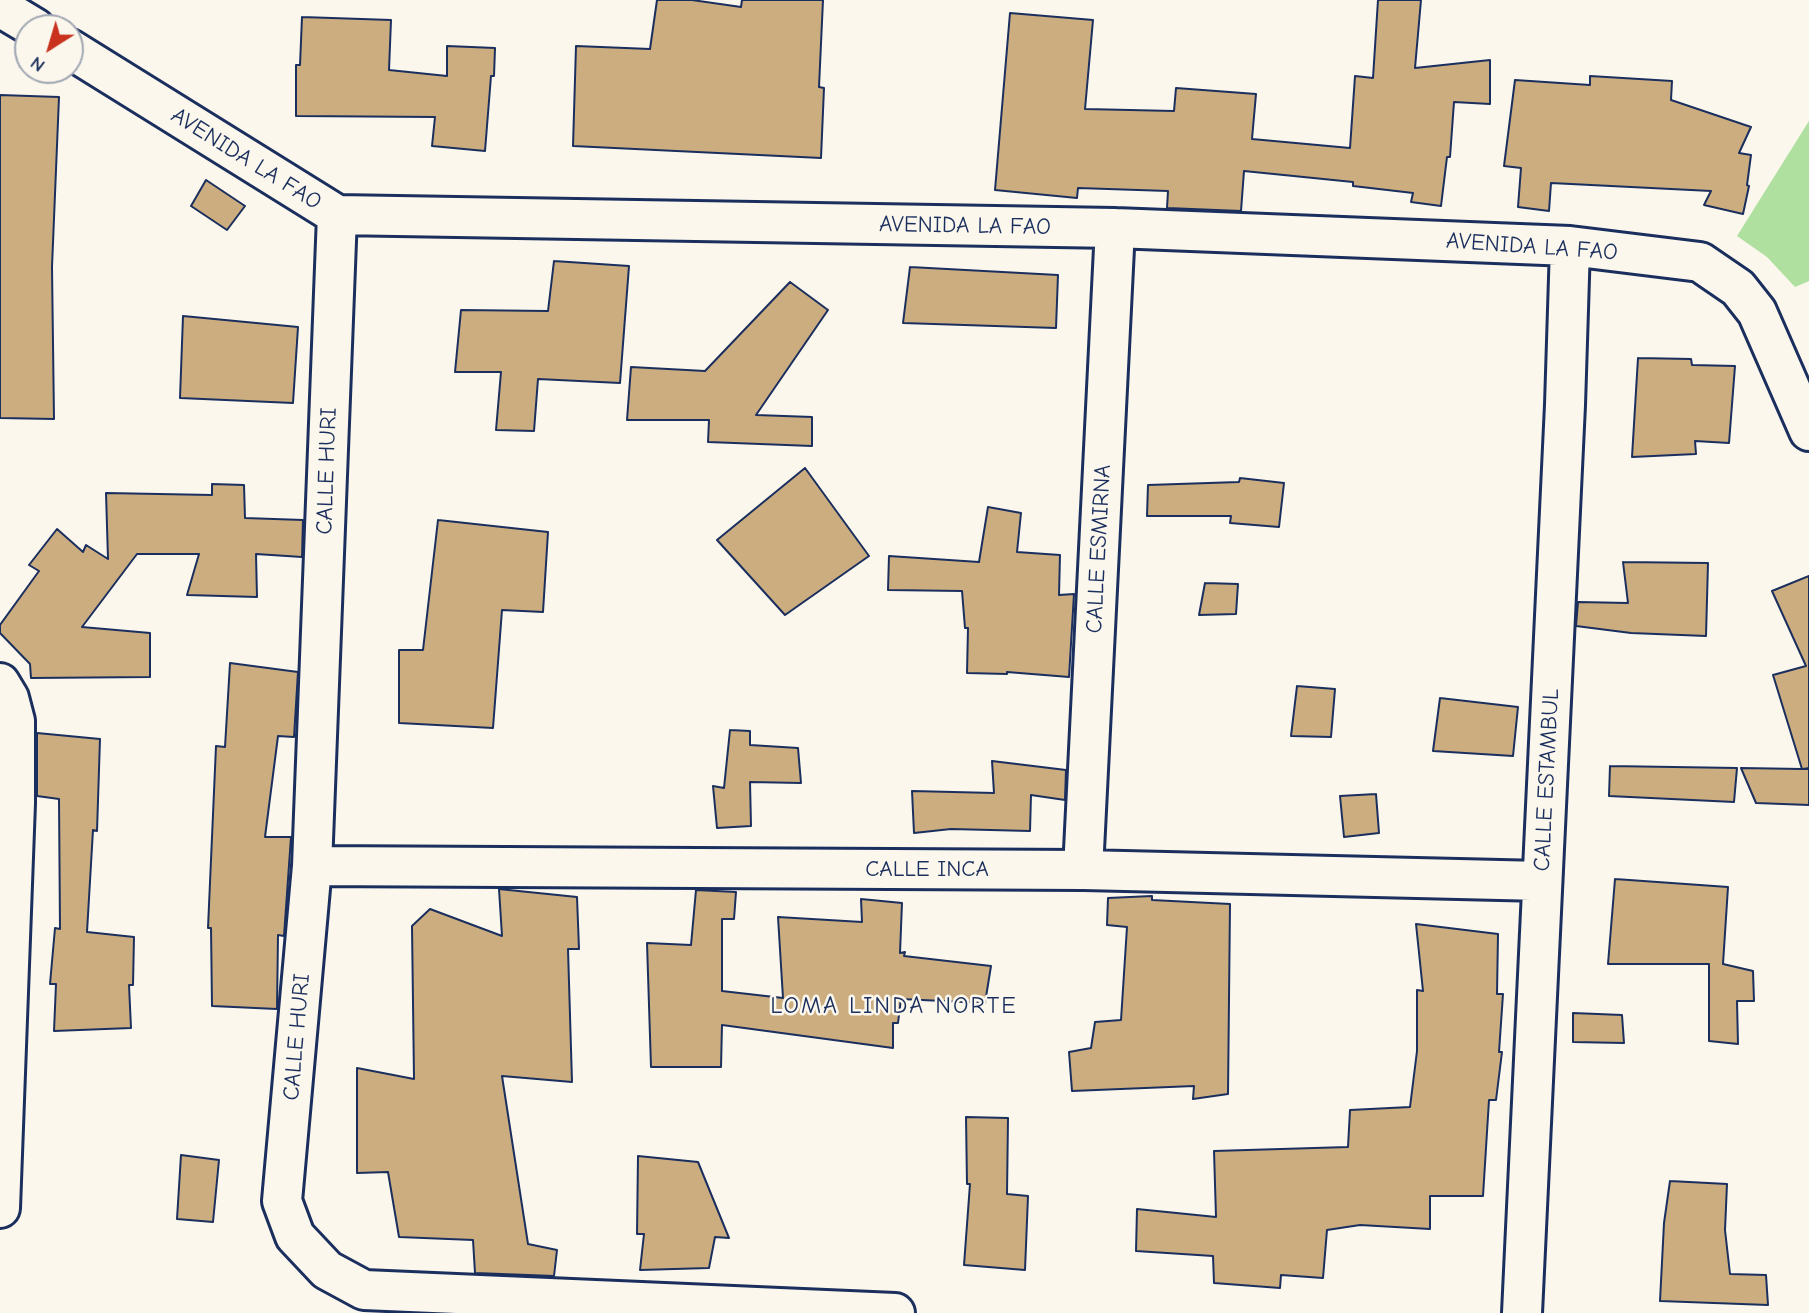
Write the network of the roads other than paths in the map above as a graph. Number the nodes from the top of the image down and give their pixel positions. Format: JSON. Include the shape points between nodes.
{"nodes":[{"id":1,"x":84,"y":58,"type":"edge"},
{"id":2,"x":337,"y":215,"type":"junction"},
{"id":3,"x":1115,"y":228,"type":"junction"},
{"id":4,"x":1570,"y":246,"type":"junction"},
{"id":5,"x":1809,"y":431,"type":"edge"},
{"id":6,"x":0,"y":683,"type":"edge"},
{"id":7,"x":312,"y":866,"type":"junction"},
{"id":8,"x":1083,"y":870,"type":"junction"},
{"id":9,"x":1542,"y":881,"type":"junction"},
{"id":10,"x":0,"y":1208,"type":"edge"},
{"id":11,"x":895,"y":1313,"type":"edge"},
{"id":12,"x":1522,"y":1313,"type":"edge"}],
"edges":[{"from":1,"to":2,"type":"street","name":"AVENIDA LA FAO"},
{"from":2,"to":3,"type":"street","name":"AVENIDA LA FAO"},
{"from":2,"to":7,"type":"street","name":"CALLE HURI"},
{"from":3,"to":4,"type":"street","name":"AVENIDA LA FAO"},
{"from":3,"to":8,"type":"street","name":"CALLE ESMIRNA"},
{"from":4,"to":5,"type":"street","name":"AVENIDA LA FAO","via":[[1700,262],[1738,288],[1757,312]]},
{"from":4,"to":9,"type":"street","name":"CALLE ESTAMBUL"},
{"from":6,"to":10,"type":"street","via":[[15,721],[15,803]]},
{"from":7,"to":8,"type":"street","name":"CALLE INCA"},
{"from":7,"to":11,"type":"street","name":"CALLE HURI","via":[[282,1201],[295,1236],[327,1270],[364,1290]]},
{"from":8,"to":9,"type":"street","name":"CALLE INCA"},
{"from":9,"to":12,"type":"street","name":"CALLE ESTAMBUL"}]}
